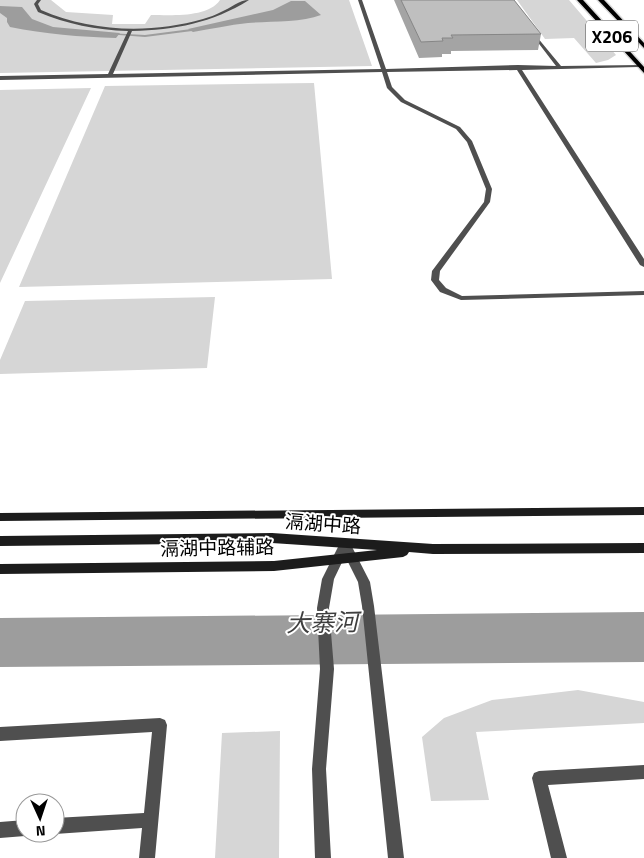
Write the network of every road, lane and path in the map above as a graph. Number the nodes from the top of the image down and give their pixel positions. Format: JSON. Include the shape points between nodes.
{"nodes":[{"id":1,"x":39,"y":0,"type":"edge"},
{"id":2,"x":247,"y":0,"type":"edge"},
{"id":3,"x":360,"y":0,"type":"edge"},
{"id":4,"x":580,"y":0,"type":"edge"},
{"id":5,"x":601,"y":0,"type":"edge"},
{"id":6,"x":530,"y":30,"type":"edge"},
{"id":7,"x":129,"y":33,"type":"junction"},
{"id":8,"x":644,"y":45,"type":"edge"},
{"id":9,"x":638,"y":66,"type":"junction"},
{"id":10,"x":518,"y":67,"type":"junction"},
{"id":11,"x":559,"y":67,"type":"junction"},
{"id":12,"x":383,"y":70,"type":"junction"},
{"id":13,"x":644,"y":71,"type":"edge"},
{"id":14,"x":110,"y":76,"type":"junction"},
{"id":15,"x":0,"y":78,"type":"edge"},
{"id":16,"x":644,"y":265,"type":"edge"},
{"id":17,"x":644,"y":293,"type":"edge"},
{"id":18,"x":644,"y":511,"type":"edge"},
{"id":19,"x":0,"y":517,"type":"edge"},
{"id":20,"x":0,"y":541,"type":"edge"},
{"id":21,"x":346,"y":544,"type":"junction"},
{"id":22,"x":644,"y":548,"type":"edge"},
{"id":23,"x":433,"y":549,"type":"junction"},
{"id":24,"x":351,"y":557,"type":"junction"},
{"id":25,"x":337,"y":560,"type":"junction"},
{"id":26,"x":0,"y":569,"type":"edge"},
{"id":27,"x":0,"y":734,"type":"edge"},
{"id":28,"x":644,"y":772,"type":"edge"},
{"id":29,"x":150,"y":820,"type":"junction"},
{"id":30,"x":65,"y":825,"type":"edge"},
{"id":31,"x":15,"y":829,"type":"edge"},
{"id":32,"x":0,"y":830,"type":"edge"},
{"id":33,"x":147,"y":858,"type":"edge"},
{"id":34,"x":323,"y":858,"type":"edge"},
{"id":35,"x":396,"y":858,"type":"edge"},
{"id":36,"x":559,"y":858,"type":"edge"}],
"edges":[{"from":1,"to":7,"type":"lane","via":[[36,4],[39,11],[57,19]]},
{"from":2,"to":7,"type":"lane","via":[[232,10],[191,23]]},
{"from":3,"to":12,"type":"lane"},
{"from":4,"to":9,"type":"main road","number":"X206"},
{"from":5,"to":8,"type":"main road","number":"X206"},
{"from":6,"to":11,"type":"lane"},
{"from":7,"to":14,"type":"lane"},
{"from":9,"to":11,"type":"lane"},
{"from":9,"to":13,"type":"main road","number":"X206"},
{"from":10,"to":11,"type":"lane"},
{"from":10,"to":12,"type":"lane"},
{"from":10,"to":16,"type":"lane"},
{"from":12,"to":14,"type":"lane"},
{"from":12,"to":17,"type":"lane","via":[[390,88],[404,101],[458,128],[470,142],[489,190],[487,202],[436,271],[435,280],[443,290],[461,298]]},
{"from":14,"to":15,"type":"lane"},
{"from":18,"to":19,"type":"main road","name":"滆湖中路"},
{"from":20,"to":21,"type":"main road","name":"滆湖中路","via":[[272,538]]},
{"from":21,"to":23,"type":"main road","name":"滆湖中路"},
{"from":21,"to":24,"type":"lane"},
{"from":21,"to":25,"type":"lane"},
{"from":22,"to":23,"type":"main road","name":"滆湖中路"},
{"from":23,"to":24,"type":"main road","name":"滆湖中路辅路"},
{"from":24,"to":25,"type":"main road","name":"滆湖中路辅路"},
{"from":24,"to":35,"type":"lane","via":[[364,582],[368,606]]},
{"from":25,"to":26,"type":"main road","name":"滆湖中路辅路","via":[[274,566]]},
{"from":25,"to":34,"type":"lane","via":[[328,580],[323,608],[327,669],[319,769]]},
{"from":27,"to":29,"type":"lane","via":[[160,725]]},
{"from":28,"to":36,"type":"lane","via":[[539,778]]},
{"from":29,"to":30,"type":"lane"},
{"from":29,"to":33,"type":"lane"},
{"from":31,"to":32,"type":"lane"}]}
